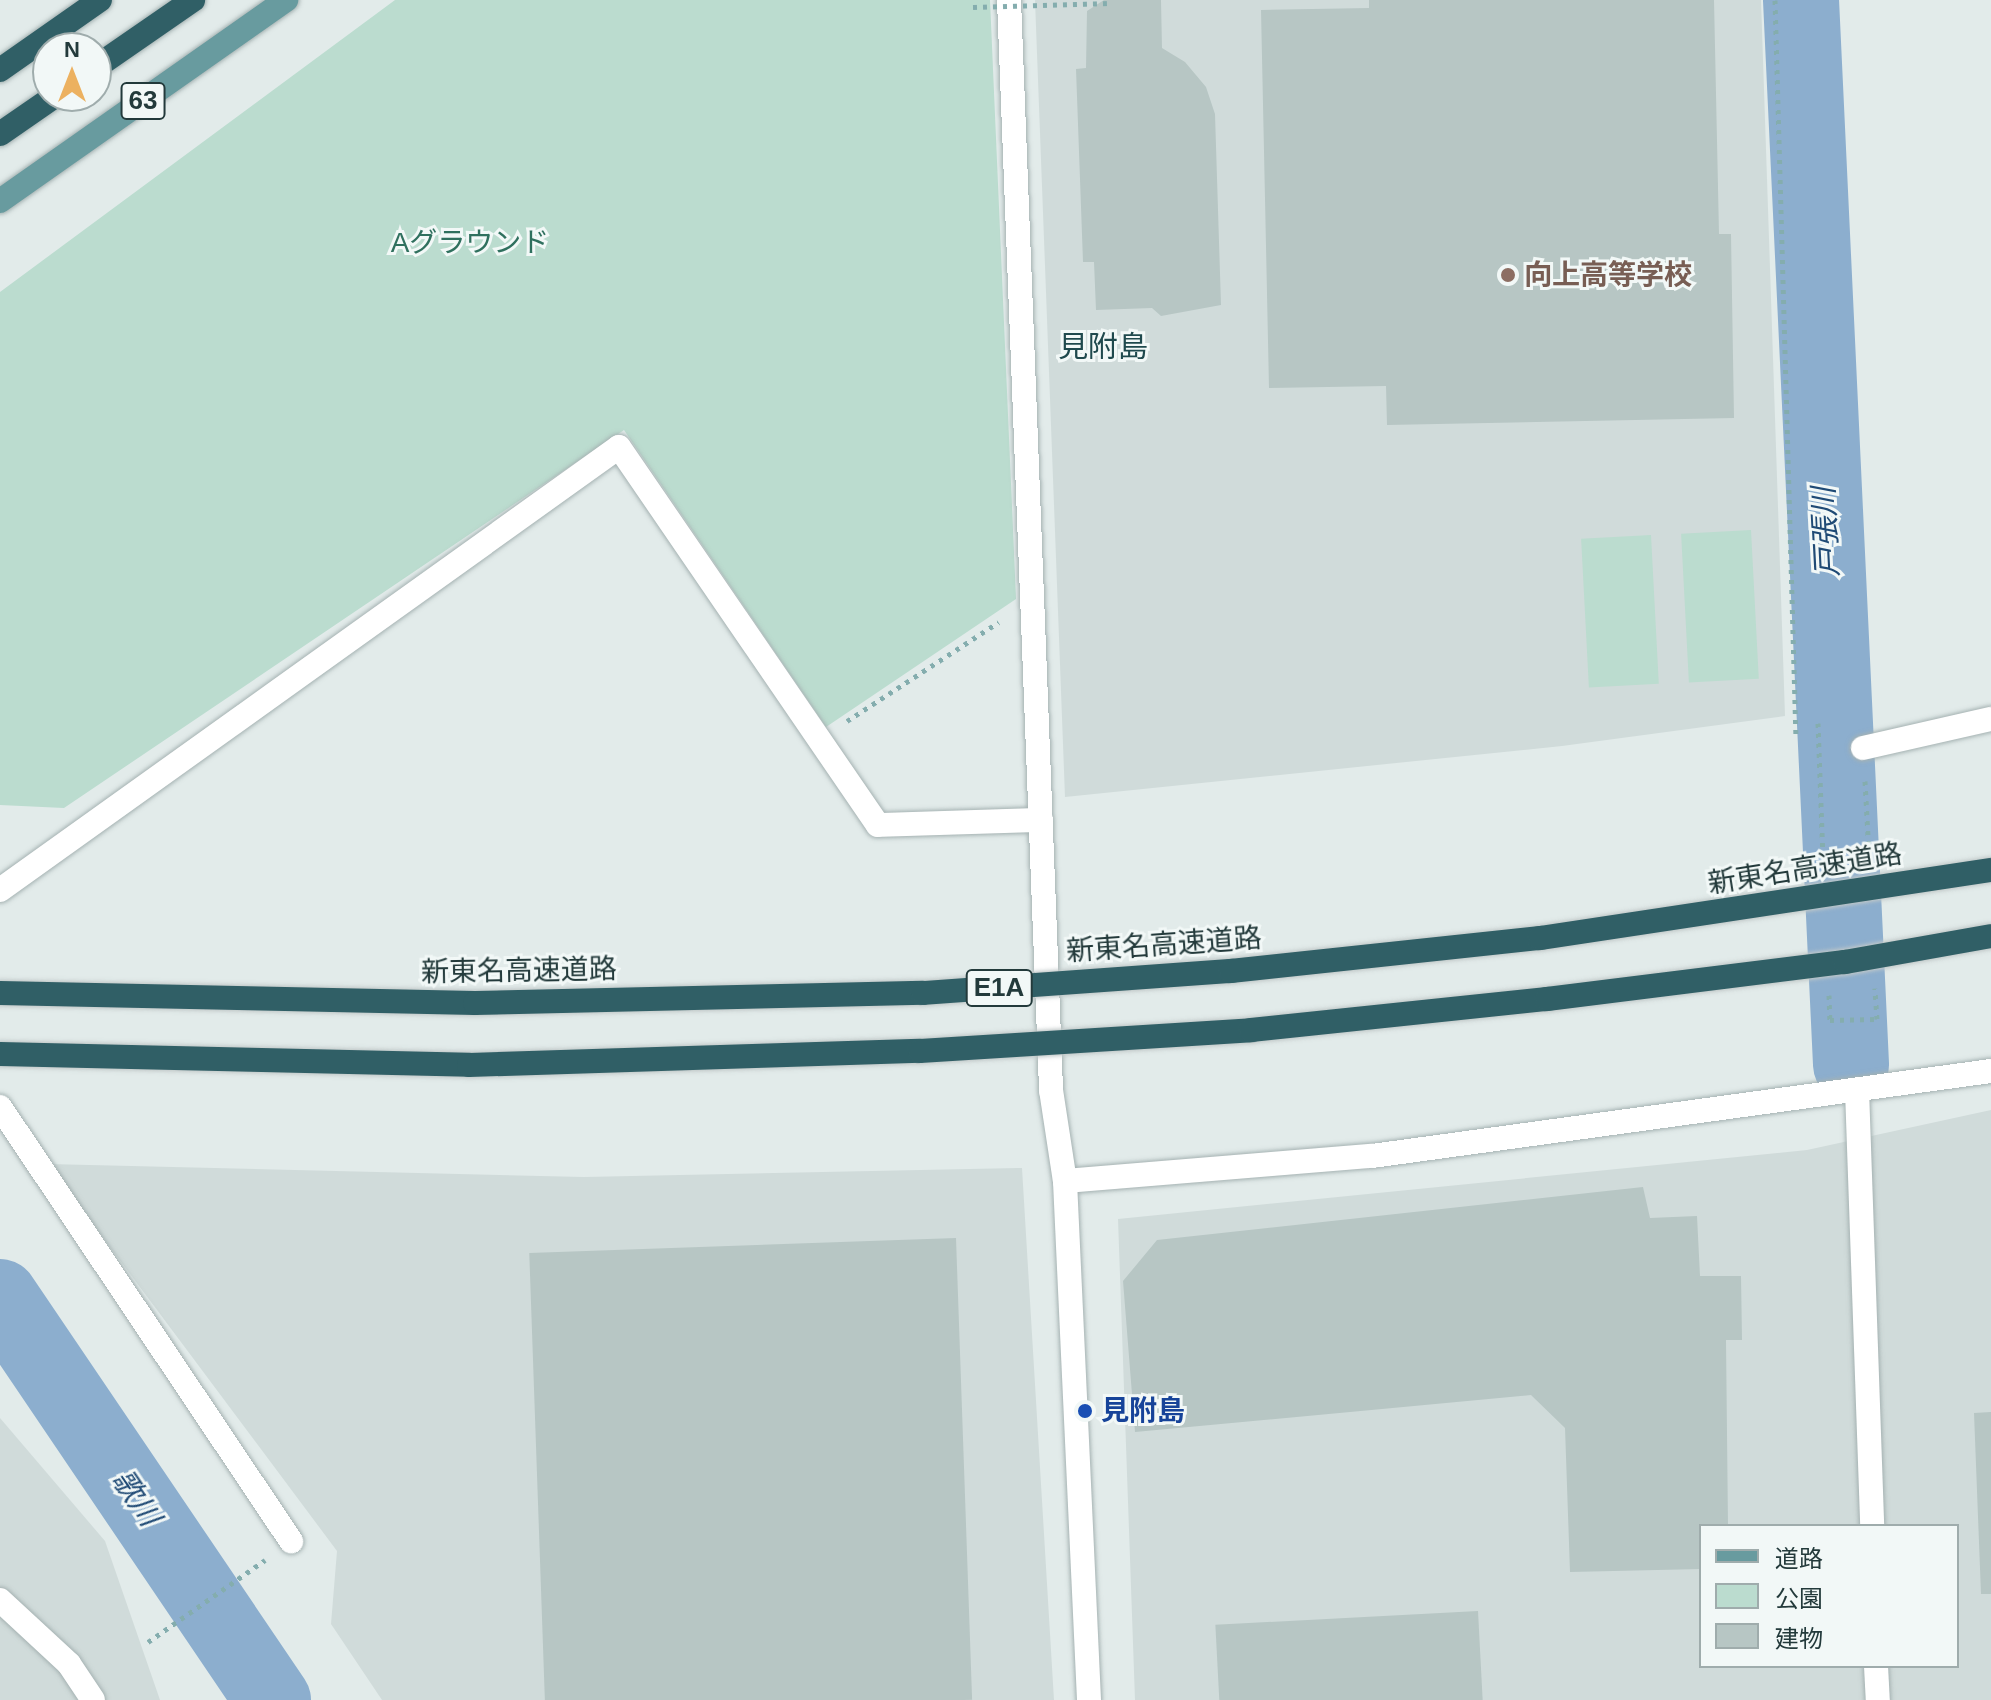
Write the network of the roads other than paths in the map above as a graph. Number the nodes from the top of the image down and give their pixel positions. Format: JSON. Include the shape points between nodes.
{"nodes":[{"id":1,"x":100,"y":0,"type":"edge"},
{"id":2,"x":193,"y":0,"type":"edge"},
{"id":3,"x":286,"y":0,"type":"edge"},
{"id":4,"x":1009,"y":0,"type":"edge"},
{"id":5,"x":112,"y":56,"type":"edge"},
{"id":6,"x":0,"y":70,"type":"edge"},
{"id":7,"x":32,"y":112,"type":"edge"},
{"id":8,"x":0,"y":134,"type":"edge"},
{"id":9,"x":0,"y":201,"type":"edge"},
{"id":10,"x":1991,"y":719,"type":"edge"},
{"id":11,"x":1863,"y":748,"type":"dead end"},
{"id":12,"x":1041,"y":820,"type":"junction"},
{"id":13,"x":1991,"y":870,"type":"edge"},
{"id":14,"x":0,"y":890,"type":"edge"},
{"id":15,"x":1991,"y":936,"type":"edge"},
{"id":16,"x":0,"y":993,"type":"edge"},
{"id":17,"x":0,"y":1054,"type":"edge"},
{"id":18,"x":1991,"y":1071,"type":"edge"},
{"id":19,"x":1857,"y":1090,"type":"junction"},
{"id":20,"x":0,"y":1107,"type":"edge"},
{"id":21,"x":1065,"y":1181,"type":"junction"},
{"id":22,"x":1872,"y":1524,"type":"edge"},
{"id":23,"x":291,"y":1541,"type":"dead end"},
{"id":24,"x":0,"y":1600,"type":"edge"},
{"id":25,"x":1876,"y":1668,"type":"edge"},
{"id":26,"x":93,"y":1700,"type":"edge"},
{"id":27,"x":1089,"y":1700,"type":"edge"},
{"id":28,"x":1878,"y":1700,"type":"edge"}],
"edges":[{"from":1,"to":6,"type":"highway"},
{"from":2,"to":5,"type":"highway"},
{"from":3,"to":9,"type":"main road","number":"63"},
{"from":4,"to":12,"type":"street"},
{"from":7,"to":8,"type":"highway"},
{"from":10,"to":11,"type":"street"},
{"from":12,"to":14,"type":"street","via":[[878,825],[823,737],[619,447]]},
{"from":12,"to":21,"type":"street","via":[[1051,1090]]},
{"from":13,"to":16,"type":"highway","name":"新東名高速道路","number":"E1A","bridge":true,"via":[[1525,940],[1231,971],[923,993],[475,1003]]},
{"from":15,"to":17,"type":"highway","number":"E1A","bridge":true,"via":[[1845,962],[1547,999],[1251,1030],[920,1051],[469,1065]]},
{"from":18,"to":19,"type":"street"},
{"from":19,"to":21,"type":"street","via":[[1372,1156]]},
{"from":19,"to":22,"type":"street"},
{"from":20,"to":23,"type":"street"},
{"from":21,"to":27,"type":"street"},
{"from":24,"to":26,"type":"street","via":[[69,1664]]},
{"from":25,"to":28,"type":"street"}]}
